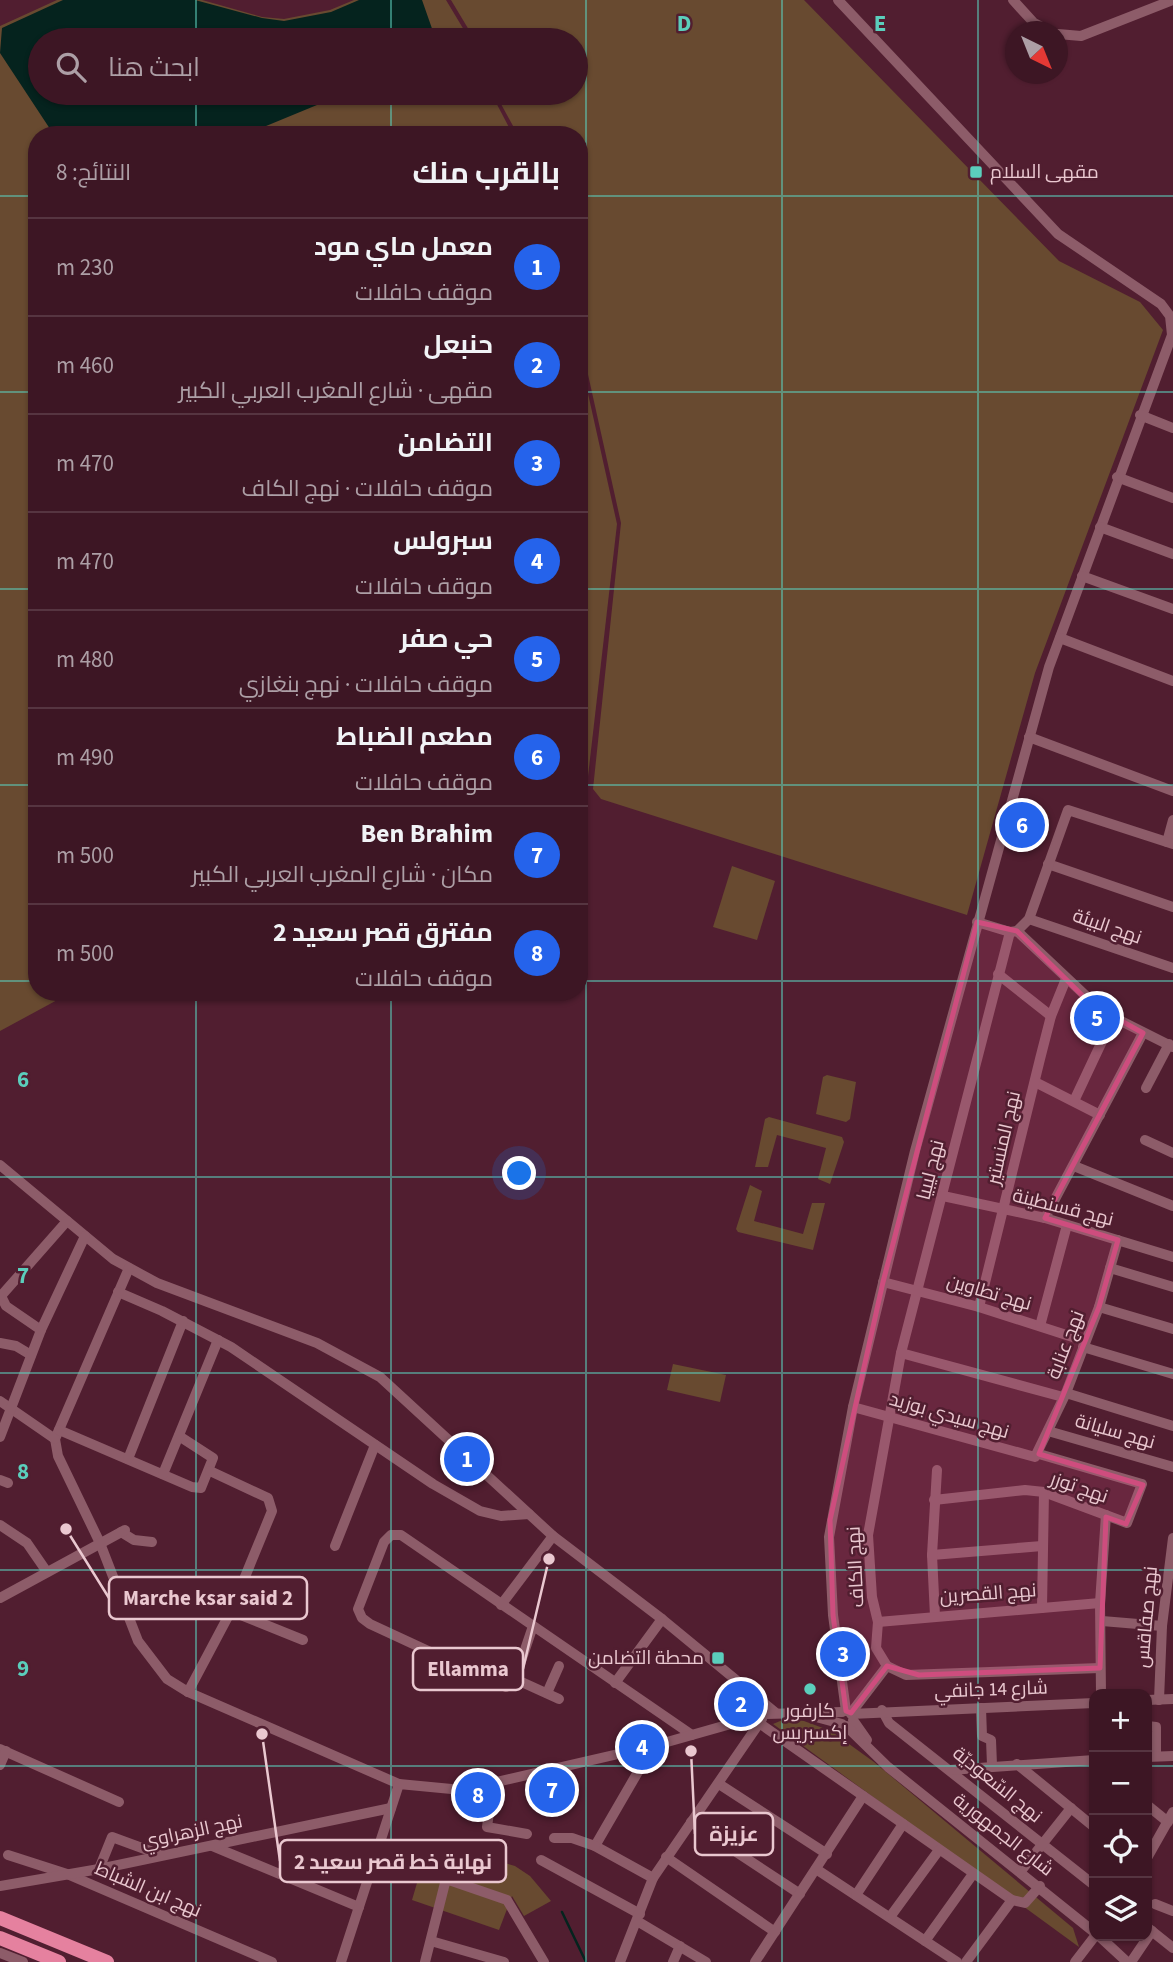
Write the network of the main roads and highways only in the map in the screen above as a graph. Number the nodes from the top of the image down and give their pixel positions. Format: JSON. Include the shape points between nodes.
{"nodes":[{"id":1,"x":0,"y":1918,"type":"edge"},
{"id":2,"x":0,"y":1938,"type":"edge"},
{"id":3,"x":59,"y":1962,"type":"edge"},
{"id":4,"x":107,"y":1962,"type":"edge"}],
"edges":[{"from":1,"to":4,"type":"main road"},
{"from":2,"to":3,"type":"main road"}]}
